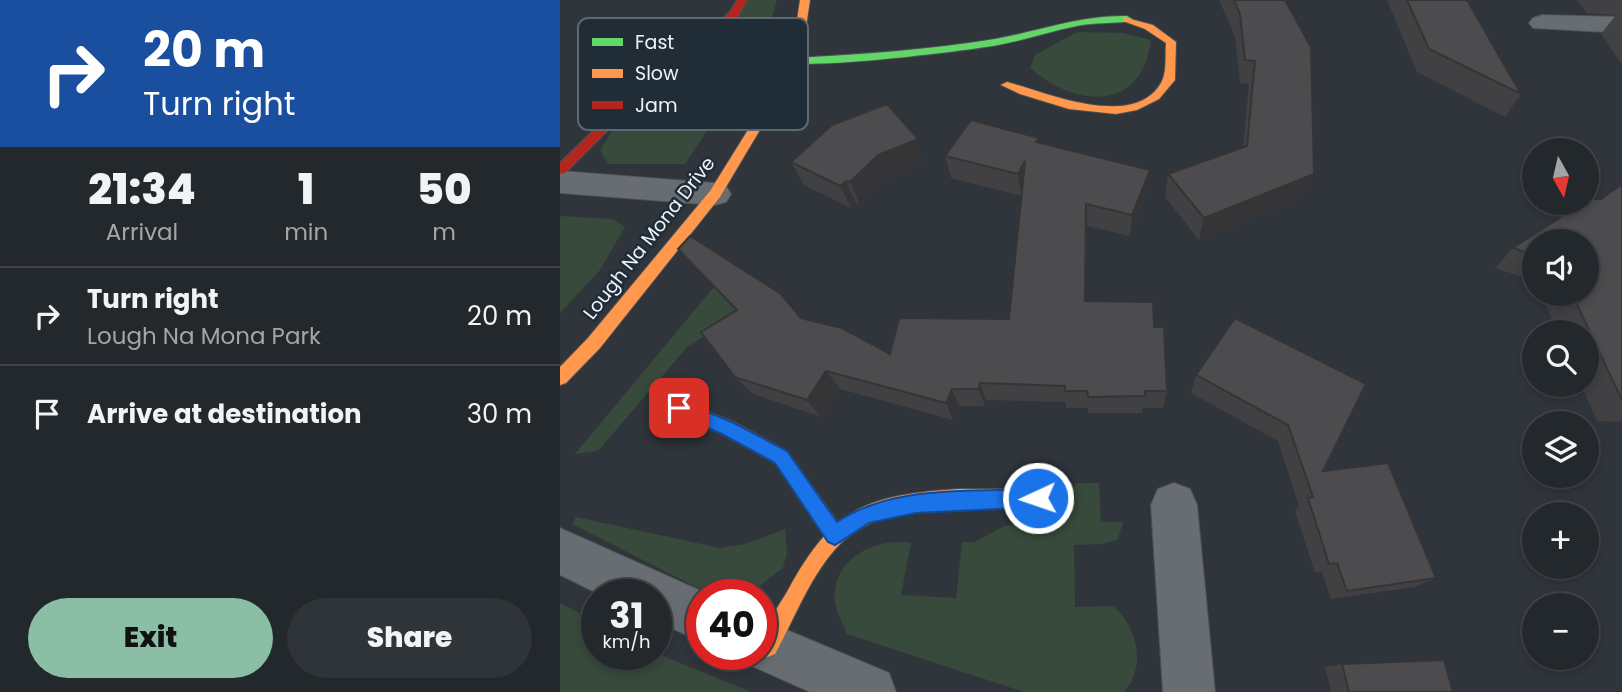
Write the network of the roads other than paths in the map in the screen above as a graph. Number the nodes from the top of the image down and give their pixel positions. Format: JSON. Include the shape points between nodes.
{"nodes":[{"id":1,"x":742,"y":0,"type":"edge"},
{"id":2,"x":805,"y":0,"type":"edge"},
{"id":3,"x":729,"y":18,"type":"edge"},
{"id":4,"x":802,"y":18,"type":"edge"},
{"id":5,"x":1542,"y":23,"type":"dead end"},
{"id":6,"x":1622,"y":25,"type":"edge"},
{"id":7,"x":808,"y":61,"type":"edge"},
{"id":8,"x":1007,"y":85,"type":"dead end"},
{"id":9,"x":600,"y":130,"type":"edge"},
{"id":10,"x":754,"y":130,"type":"edge"},
{"id":11,"x":560,"y":170,"type":"edge"},
{"id":12,"x":560,"y":182,"type":"edge"},
{"id":13,"x":715,"y":194,"type":"junction"},
{"id":14,"x":560,"y":378,"type":"edge"},
{"id":15,"x":679,"y":408,"type":"dead end"},
{"id":16,"x":1038,"y":498,"type":"dead end"},
{"id":17,"x":1174,"y":505,"type":"dead end"},
{"id":18,"x":835,"y":535,"type":"junction"},
{"id":19,"x":560,"y":551,"type":"edge"},
{"id":20,"x":621,"y":579,"type":"edge"},
{"id":21,"x":777,"y":627,"type":"edge"},
{"id":22,"x":777,"y":651,"type":"edge"},
{"id":23,"x":870,"y":692,"type":"edge"},
{"id":24,"x":1189,"y":692,"type":"edge"}],
"edges":[{"from":1,"to":3,"type":"street"},
{"from":2,"to":4,"type":"street","name":"Lough Na Mona Drive"},
{"from":5,"to":6,"type":"street"},
{"from":7,"to":8,"type":"street","via":[[964,48],[1093,20],[1124,19],[1152,27],[1171,42],[1172,66],[1166,85],[1145,102],[1085,111],[1056,106]]},
{"from":9,"to":11,"type":"street"},
{"from":10,"to":13,"type":"street","name":"Lough Na Mona Drive"},
{"from":12,"to":13,"type":"street"},
{"from":13,"to":14,"type":"street","name":"Lough Na Mona Drive"},
{"from":15,"to":18,"type":"street","via":[[781,457]]},
{"from":16,"to":18,"type":"street","via":[[916,504],[865,515]]},
{"from":17,"to":24,"type":"street"},
{"from":18,"to":21,"type":"street"},
{"from":19,"to":20,"type":"street"},
{"from":22,"to":23,"type":"street"}]}
